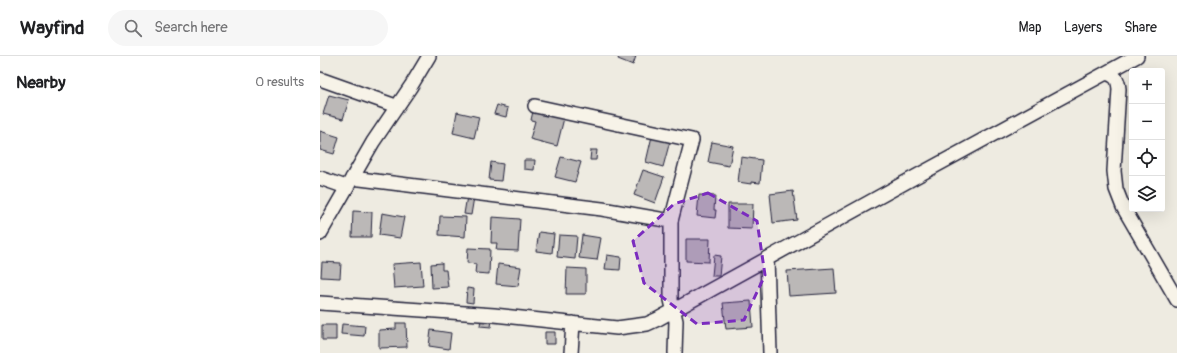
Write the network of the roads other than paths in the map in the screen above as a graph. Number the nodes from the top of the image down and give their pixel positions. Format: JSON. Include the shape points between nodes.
{"nodes":[{"id":1,"x":429,"y":56,"type":"edge"},
{"id":2,"x":1136,"y":56,"type":"edge"},
{"id":3,"x":1106,"y":73,"type":"junction"},
{"id":4,"x":320,"y":79,"type":"edge"},
{"id":5,"x":396,"y":106,"type":"junction"},
{"id":6,"x":535,"y":106,"type":"dead end"},
{"id":7,"x":320,"y":178,"type":"edge"},
{"id":8,"x":349,"y":183,"type":"junction"},
{"id":9,"x":671,"y":221,"type":"junction"},
{"id":10,"x":320,"y":234,"type":"edge"},
{"id":11,"x":768,"y":258,"type":"junction"},
{"id":12,"x":1177,"y":300,"type":"edge"},
{"id":13,"x":320,"y":303,"type":"edge"},
{"id":14,"x":673,"y":311,"type":"junction"},
{"id":15,"x":573,"y":323,"type":"junction"},
{"id":16,"x":571,"y":353,"type":"edge"},
{"id":17,"x":676,"y":353,"type":"edge"},
{"id":18,"x":770,"y":353,"type":"edge"}],
"edges":[{"from":1,"to":5,"type":"street"},
{"from":2,"to":3,"type":"street"},
{"from":3,"to":11,"type":"street"},
{"from":3,"to":12,"type":"street","via":[[1115,76],[1119,89],[1114,171],[1116,189],[1123,207]]},
{"from":4,"to":5,"type":"street"},
{"from":5,"to":8,"type":"street"},
{"from":6,"to":9,"type":"street","via":[[692,140]]},
{"from":7,"to":8,"type":"street"},
{"from":8,"to":9,"type":"street","via":[[602,209]]},
{"from":8,"to":10,"type":"street"},
{"from":9,"to":14,"type":"street"},
{"from":11,"to":14,"type":"street"},
{"from":11,"to":18,"type":"street"},
{"from":13,"to":15,"type":"street"},
{"from":14,"to":15,"type":"street","via":[[652,322],[632,327],[617,328]]},
{"from":14,"to":17,"type":"street","via":[[676,321]]},
{"from":15,"to":16,"type":"street"}]}
